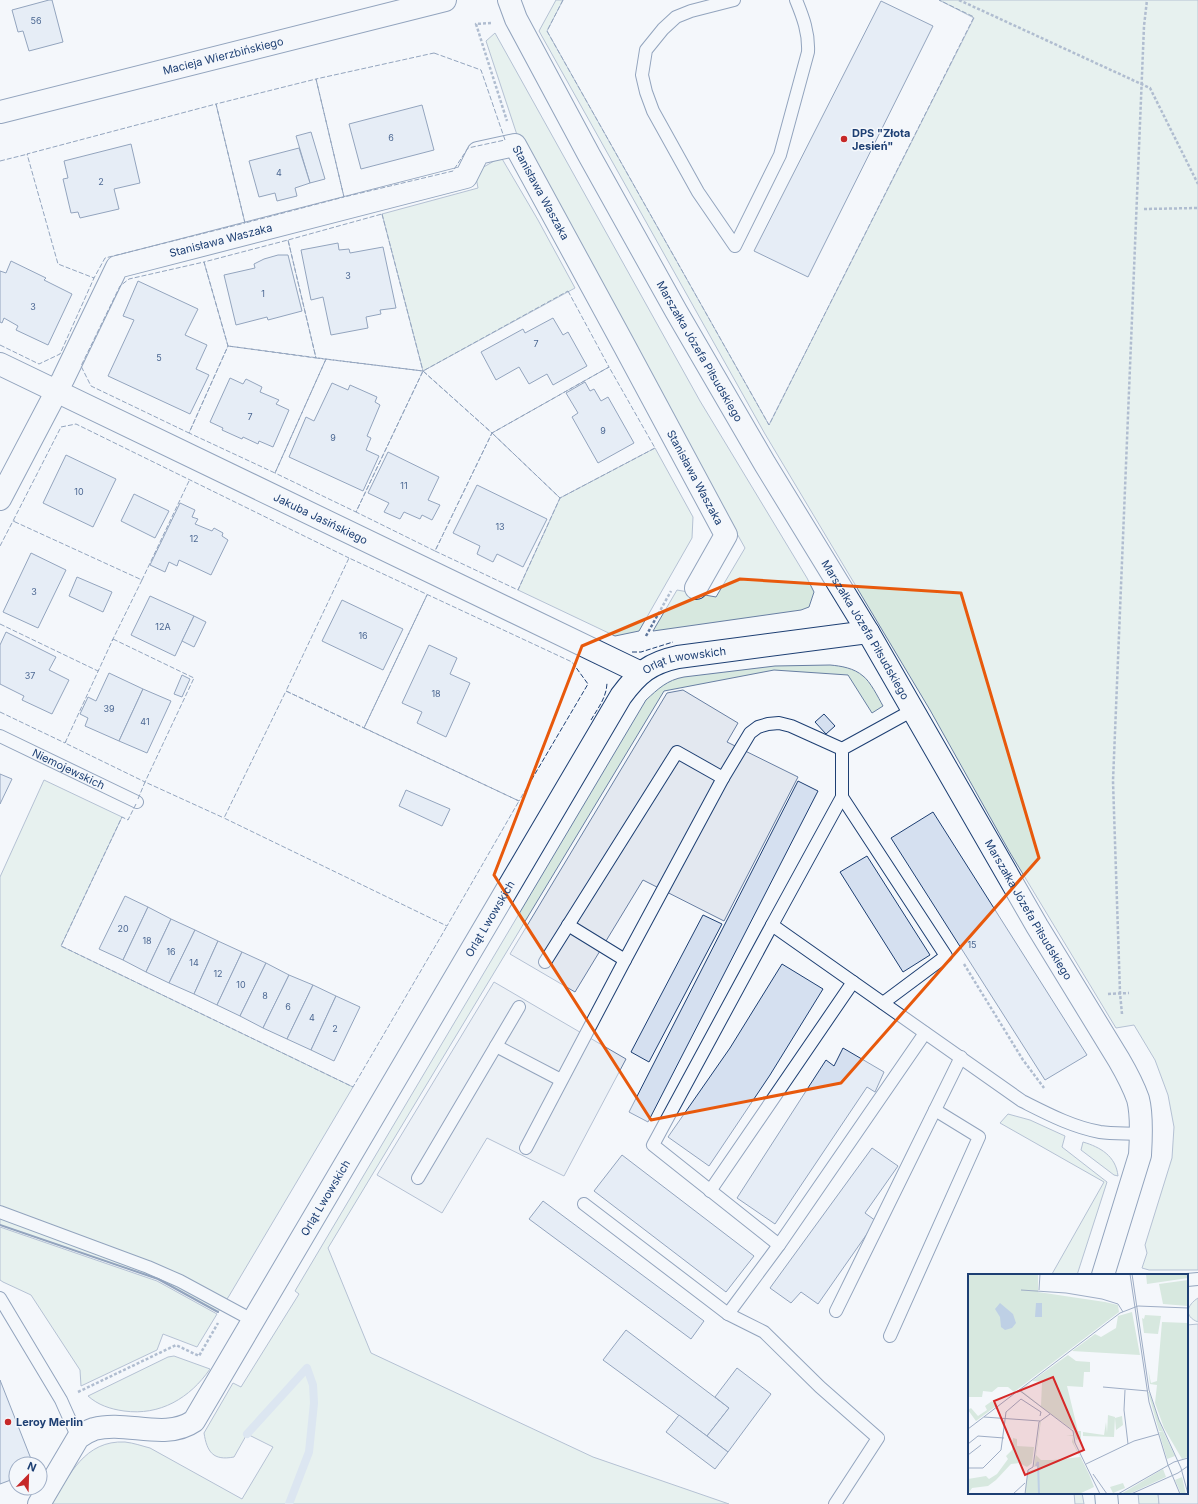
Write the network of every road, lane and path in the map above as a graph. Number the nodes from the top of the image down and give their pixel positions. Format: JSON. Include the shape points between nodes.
{"nodes":[{"id":1,"x":445,"y":0,"type":"edge"},
{"id":2,"x":509,"y":0,"type":"edge"},
{"id":3,"x":734,"y":0,"type":"edge"},
{"id":4,"x":796,"y":0,"type":"edge"},
{"id":5,"x":959,"y":0,"type":"edge"},
{"id":6,"x":1147,"y":0,"type":"edge"},
{"id":7,"x":495,"y":23,"type":"dead end"},
{"id":8,"x":1142,"y":84,"type":"junction"},
{"id":9,"x":0,"y":112,"type":"edge"},
{"id":10,"x":515,"y":145,"type":"junction"},
{"id":11,"x":1198,"y":184,"type":"edge"},
{"id":12,"x":1144,"y":208,"type":"dead end"},
{"id":13,"x":1198,"y":208,"type":"edge"},
{"id":14,"x":0,"y":364,"type":"edge"},
{"id":15,"x":56,"y":391,"type":"junction"},
{"id":16,"x":0,"y":499,"type":"edge"},
{"id":17,"x":696,"y":588,"type":"joint"},
{"id":18,"x":868,"y":632,"type":"junction"},
{"id":19,"x":646,"y":636,"type":"dead end"},
{"id":20,"x":641,"y":673,"type":"junction"},
{"id":21,"x":913,"y":710,"type":"junction"},
{"id":22,"x":0,"y":736,"type":"edge"},
{"id":23,"x":842,"y":749,"type":"junction"},
{"id":24,"x":723,"y":778,"type":"junction"},
{"id":25,"x":842,"y":797,"type":"junction"},
{"id":26,"x":137,"y":802,"type":"dead end"},
{"id":27,"x":568,"y":925,"type":"junction"},
{"id":28,"x":772,"y":925,"type":"junction"},
{"id":29,"x":946,"y":956,"type":"junction"},
{"id":30,"x":625,"y":960,"type":"junction"},
{"id":31,"x":544,"y":962,"type":"dead end"},
{"id":32,"x":853,"y":982,"type":"junction"},
{"id":33,"x":882,"y":1003,"type":"junction"},
{"id":34,"x":519,"y":1007,"type":"dead end"},
{"id":35,"x":1123,"y":1020,"type":"dead end"},
{"id":36,"x":925,"y":1033,"type":"junction"},
{"id":37,"x":496,"y":1046,"type":"junction"},
{"id":38,"x":961,"y":1058,"type":"junction"},
{"id":39,"x":561,"y":1080,"type":"junction"},
{"id":40,"x":1047,"y":1090,"type":"dead end"},
{"id":41,"x":935,"y":1110,"type":"junction"},
{"id":42,"x":1141,"y":1134,"type":"junction"},
{"id":43,"x":526,"y":1148,"type":"dead end"},
{"id":44,"x":418,"y":1178,"type":"dead end"},
{"id":45,"x":710,"y":1191,"type":"junction"},
{"id":46,"x":584,"y":1204,"type":"dead end"},
{"id":47,"x":0,"y":1212,"type":"edge"},
{"id":48,"x":779,"y":1245,"type":"junction"},
{"id":49,"x":1108,"y":1274,"type":"edge"},
{"id":50,"x":1198,"y":1279,"type":"edge"},
{"id":51,"x":1188,"y":1280,"type":"edge"},
{"id":52,"x":0,"y":1298,"type":"edge"},
{"id":53,"x":227,"y":1307,"type":"junction"},
{"id":54,"x":836,"y":1311,"type":"dead end"},
{"id":55,"x":728,"y":1314,"type":"junction"},
{"id":56,"x":254,"y":1321,"type":"junction"},
{"id":57,"x":890,"y":1336,"type":"dead end"},
{"id":58,"x":199,"y":1356,"type":"junction"},
{"id":59,"x":225,"y":1369,"type":"junction"},
{"id":60,"x":61,"y":1400,"type":"junction"},
{"id":61,"x":78,"y":1438,"type":"junction"},
{"id":62,"x":1106,"y":1494,"type":"edge"},
{"id":63,"x":39,"y":1504,"type":"edge"},
{"id":64,"x":835,"y":1504,"type":"edge"},
{"id":65,"x":1108,"y":1504,"type":"edge"}],
"edges":[{"from":1,"to":9,"type":"street","name":"Macieja Wierzbińskiego"},
{"from":2,"to":18,"type":"street","name":"Marszałka Józefa Piłsudskiego","via":[[516,19],[676,310],[765,464]]},
{"from":3,"to":4,"type":"lane","via":[[676,17],[646,50],[642,75],[653,111],[698,192],[735,246],[780,155],[808,52],[807,30]]},
{"from":5,"to":8,"type":"path"},
{"from":6,"to":8,"type":"path"},
{"from":7,"to":10,"type":"path","via":[[476,24]]},
{"from":8,"to":11,"type":"path","via":[[1150,88]]},
{"from":8,"to":35,"type":"path","via":[[1113,781]]},
{"from":10,"to":15,"type":"street","name":"Stanisława Waszaka","via":[[478,153],[466,177],[117,267]]},
{"from":10,"to":17,"type":"street","name":"Stanisława Waszaka","via":[[726,536]]},
{"from":12,"to":13,"type":"path"},
{"from":14,"to":15,"type":"street","name":"Jakuba Jasińskiego"},
{"from":15,"to":16,"type":"street"},
{"from":15,"to":20,"type":"street","name":"Jakuba Jasińskiego"},
{"from":17,"to":19,"type":"path","via":[[677,580]]},
{"from":18,"to":20,"type":"street","name":"Orląt Lwowskich","via":[[678,657],[663,660]]},
{"from":18,"to":21,"type":"street","name":"Marszałka Józefa Piłsudskiego"},
{"from":20,"to":56,"type":"street","name":"Orląt Lwowskich","via":[[621,696]]},
{"from":21,"to":23,"type":"lane"},
{"from":21,"to":42,"type":"street","name":"Marszałka Józefa Piłsudskiego","via":[[998,860],[1119,1060],[1138,1100]]},
{"from":22,"to":26,"type":"lane","name":"Niemojewskich"},
{"from":23,"to":24,"type":"lane","via":[[791,726],[768,724],[750,733]]},
{"from":23,"to":25,"type":"lane"},
{"from":24,"to":27,"type":"lane","via":[[677,752]]},
{"from":24,"to":30,"type":"lane"},
{"from":25,"to":28,"type":"lane"},
{"from":25,"to":29,"type":"lane"},
{"from":27,"to":30,"type":"lane"},
{"from":27,"to":31,"type":"lane"},
{"from":28,"to":32,"type":"lane"},
{"from":28,"to":45,"type":"lane","via":[[653,1145]]},
{"from":29,"to":33,"type":"lane"},
{"from":29,"to":40,"type":"path","via":[[955,950],[1023,1060]]},
{"from":30,"to":39,"type":"lane"},
{"from":32,"to":33,"type":"lane"},
{"from":32,"to":45,"type":"lane"},
{"from":33,"to":36,"type":"lane"},
{"from":34,"to":37,"type":"lane"},
{"from":36,"to":38,"type":"lane"},
{"from":36,"to":48,"type":"lane"},
{"from":37,"to":39,"type":"lane"},
{"from":37,"to":44,"type":"lane"},
{"from":38,"to":41,"type":"lane"},
{"from":38,"to":42,"type":"lane","via":[[1022,1101],[1047,1114],[1100,1132]]},
{"from":39,"to":43,"type":"lane"},
{"from":41,"to":54,"type":"lane"},
{"from":41,"to":57,"type":"lane","via":[[980,1137]]},
{"from":42,"to":49,"type":"street","name":"Marszałka Józefa Piłsudskiego","via":[[1140,1155]]},
{"from":45,"to":48,"type":"lane"},
{"from":46,"to":55,"type":"lane"},
{"from":47,"to":53,"type":"lane","via":[[148,1267]]},
{"from":48,"to":55,"type":"lane"},
{"from":50,"to":51,"type":"lane"},
{"from":52,"to":60,"type":"lane"},
{"from":53,"to":56,"type":"lane"},
{"from":53,"to":58,"type":"path"},
{"from":55,"to":64,"type":"lane","via":[[764,1332],[820,1387],[878,1438]]},
{"from":56,"to":59,"type":"street","name":"Orląt Lwowskich"},
{"from":58,"to":59,"type":"path"},
{"from":58,"to":60,"type":"path","via":[[176,1345]]},
{"from":59,"to":61,"type":"street","name":"Orląt Lwowskich","via":[[194,1421],[187,1426],[94,1429]]},
{"from":60,"to":61,"type":"lane"},
{"from":61,"to":63,"type":"street"},
{"from":62,"to":65,"type":"street"}]}
